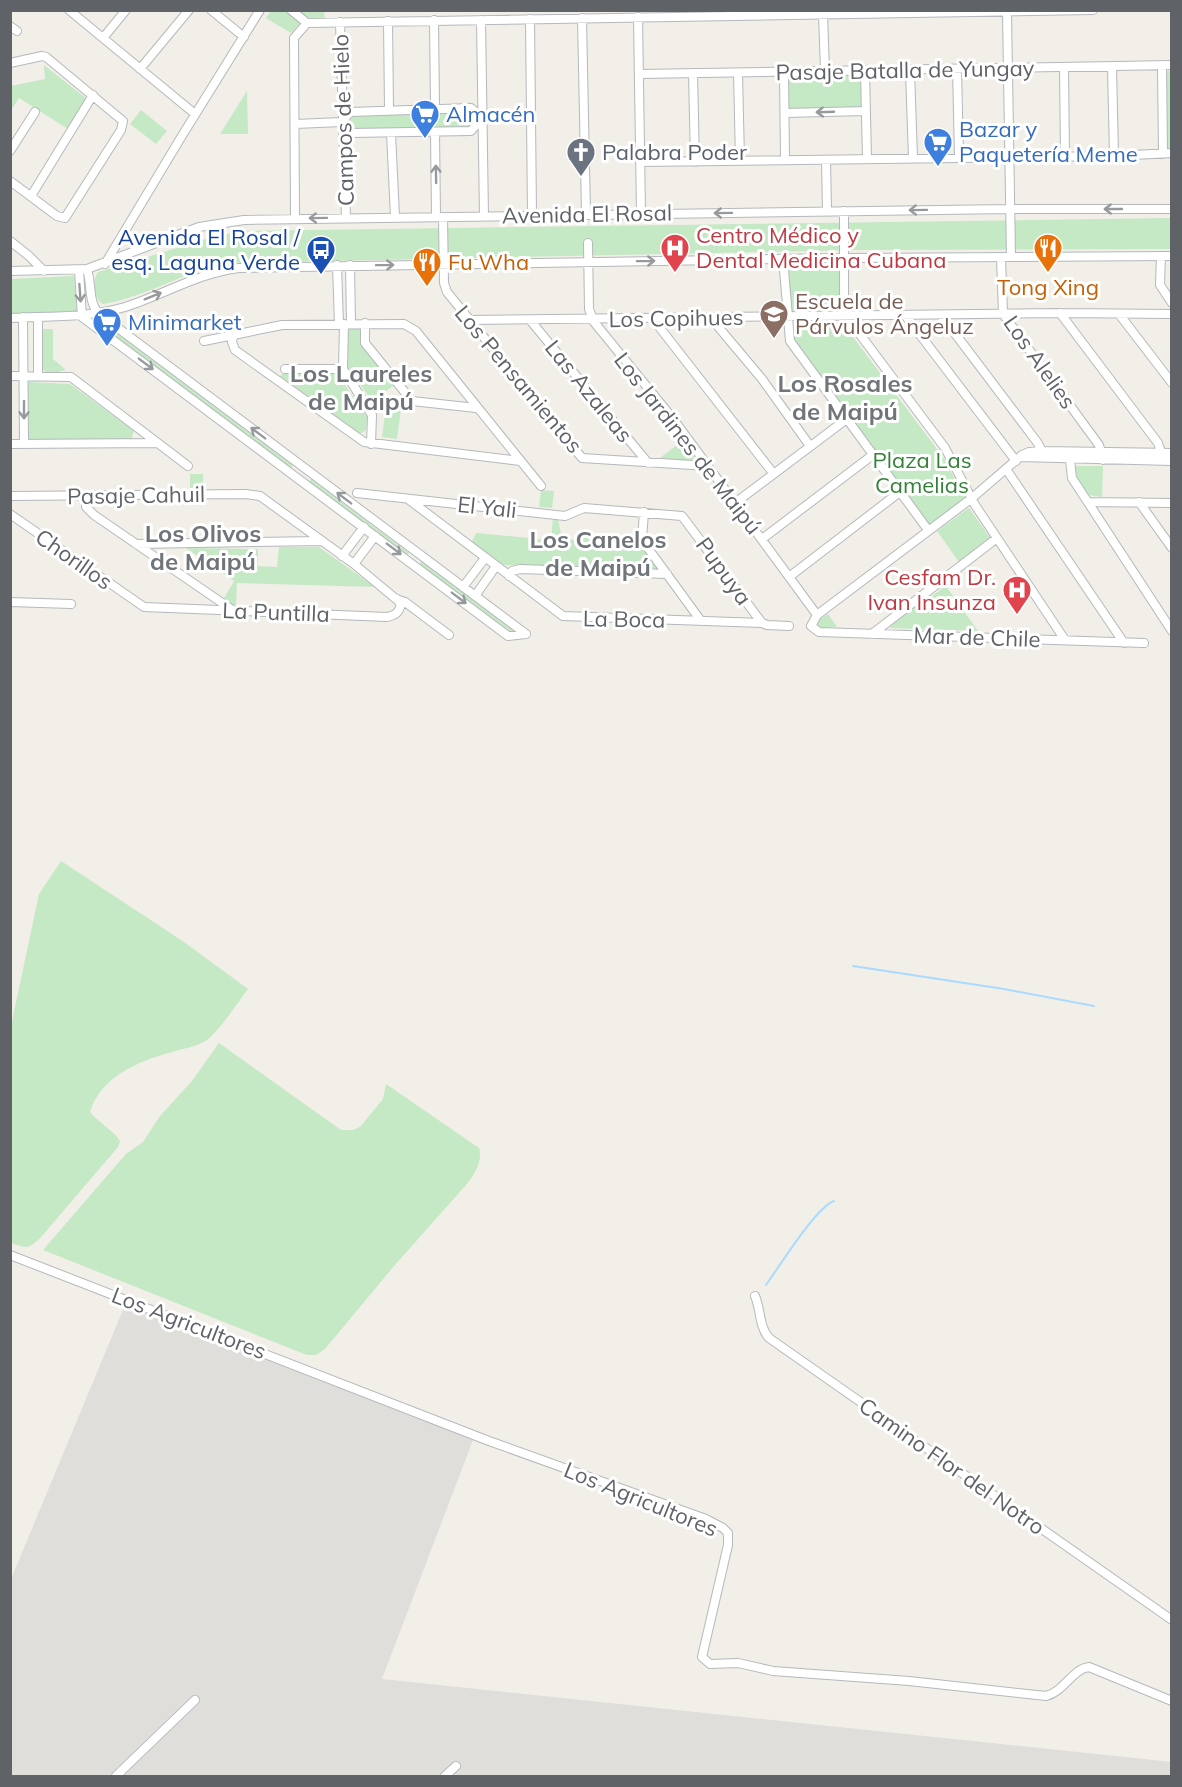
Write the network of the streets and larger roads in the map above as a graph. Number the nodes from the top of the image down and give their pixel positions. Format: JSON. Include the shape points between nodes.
{"nodes":[{"id":1,"x":69,"y":10,"type":"edge"},
{"id":2,"x":126,"y":10,"type":"edge"},
{"id":3,"x":189,"y":10,"type":"edge"},
{"id":4,"x":212,"y":10,"type":"edge"},
{"id":5,"x":260,"y":10,"type":"edge"},
{"id":6,"x":291,"y":10,"type":"edge"},
{"id":7,"x":452,"y":10,"type":"edge"},
{"id":8,"x":1093,"y":10,"type":"edge"},
{"id":9,"x":1079,"y":11,"type":"edge"},
{"id":10,"x":808,"y":12,"type":"edge"},
{"id":11,"x":925,"y":12,"type":"edge"},
{"id":12,"x":1007,"y":12,"type":"edge"},
{"id":13,"x":696,"y":13,"type":"edge"},
{"id":14,"x":550,"y":14,"type":"edge"},
{"id":15,"x":823,"y":14,"type":"junction"},
{"id":16,"x":638,"y":16,"type":"junction"},
{"id":17,"x":582,"y":18,"type":"junction"},
{"id":18,"x":530,"y":19,"type":"junction"},
{"id":19,"x":452,"y":20,"type":"junction"},
{"id":20,"x":481,"y":20,"type":"junction"},
{"id":21,"x":388,"y":21,"type":"junction"},
{"id":22,"x":434,"y":21,"type":"junction"},
{"id":23,"x":340,"y":22,"type":"junction"},
{"id":24,"x":306,"y":23,"type":"junction"},
{"id":25,"x":244,"y":37,"type":"junction"},
{"id":26,"x":103,"y":38,"type":"junction"},
{"id":27,"x":10,"y":63,"type":"edge"},
{"id":28,"x":1172,"y":65,"type":"edge"},
{"id":29,"x":1112,"y":66,"type":"junction"},
{"id":30,"x":1162,"y":66,"type":"junction"},
{"id":31,"x":1064,"y":67,"type":"junction"},
{"id":32,"x":1008,"y":68,"type":"junction"},
{"id":33,"x":141,"y":69,"type":"junction"},
{"id":34,"x":957,"y":69,"type":"junction"},
{"id":35,"x":910,"y":70,"type":"junction"},
{"id":36,"x":825,"y":71,"type":"junction"},
{"id":37,"x":865,"y":71,"type":"junction"},
{"id":38,"x":784,"y":72,"type":"junction"},
{"id":39,"x":738,"y":73,"type":"junction"},
{"id":40,"x":639,"y":74,"type":"junction"},
{"id":41,"x":693,"y":74,"type":"junction"},
{"id":42,"x":93,"y":95,"type":"junction"},
{"id":43,"x":389,"y":110,"type":"junction"},
{"id":44,"x":435,"y":110,"type":"junction"},
{"id":45,"x":866,"y":111,"type":"junction"},
{"id":46,"x":35,"y":112,"type":"dead end"},
{"id":47,"x":784,"y":113,"type":"junction"},
{"id":48,"x":195,"y":114,"type":"junction"},
{"id":49,"x":531,"y":115,"type":"junction"},
{"id":50,"x":482,"y":118,"type":"junction"},
{"id":51,"x":342,"y":122,"type":"junction"},
{"id":52,"x":295,"y":124,"type":"junction"},
{"id":53,"x":435,"y":132,"type":"junction"},
{"id":54,"x":391,"y":133,"type":"junction"},
{"id":55,"x":10,"y":151,"type":"edge"},
{"id":56,"x":1167,"y":154,"type":"edge"},
{"id":57,"x":1065,"y":156,"type":"junction"},
{"id":58,"x":1114,"y":156,"type":"junction"},
{"id":59,"x":958,"y":157,"type":"junction"},
{"id":60,"x":912,"y":158,"type":"junction"},
{"id":61,"x":1009,"y":158,"type":"junction"},
{"id":62,"x":785,"y":159,"type":"junction"},
{"id":63,"x":867,"y":159,"type":"junction"},
{"id":64,"x":740,"y":160,"type":"junction"},
{"id":65,"x":826,"y":160,"type":"junction"},
{"id":66,"x":640,"y":162,"type":"junction"},
{"id":67,"x":695,"y":162,"type":"junction"},
{"id":68,"x":10,"y":181,"type":"edge"},
{"id":69,"x":31,"y":196,"type":"junction"},
{"id":70,"x":1172,"y":208,"type":"edge"},
{"id":71,"x":1010,"y":209,"type":"junction"},
{"id":72,"x":827,"y":211,"type":"junction"},
{"id":73,"x":844,"y":211,"type":"junction"},
{"id":74,"x":586,"y":214,"type":"junction"},
{"id":75,"x":641,"y":214,"type":"junction"},
{"id":76,"x":532,"y":215,"type":"junction"},
{"id":77,"x":484,"y":216,"type":"junction"},
{"id":78,"x":395,"y":217,"type":"junction"},
{"id":79,"x":440,"y":217,"type":"junction"},
{"id":80,"x":295,"y":218,"type":"junction"},
{"id":81,"x":346,"y":218,"type":"junction"},
{"id":82,"x":10,"y":241,"type":"edge"},
{"id":83,"x":588,"y":243,"type":"dead end"},
{"id":84,"x":1161,"y":256,"type":"junction"},
{"id":85,"x":1172,"y":256,"type":"edge"},
{"id":86,"x":1001,"y":257,"type":"junction"},
{"id":87,"x":1011,"y":257,"type":"junction"},
{"id":88,"x":783,"y":258,"type":"junction"},
{"id":89,"x":843,"y":258,"type":"junction"},
{"id":90,"x":588,"y":261,"type":"junction"},
{"id":91,"x":105,"y":264,"type":"junction"},
{"id":92,"x":443,"y":264,"type":"junction"},
{"id":93,"x":337,"y":265,"type":"junction"},
{"id":94,"x":350,"y":265,"type":"junction"},
{"id":95,"x":83,"y":270,"type":"junction"},
{"id":96,"x":10,"y":271,"type":"edge"},
{"id":97,"x":44,"y":271,"type":"junction"},
{"id":98,"x":1172,"y":303,"type":"edge"},
{"id":99,"x":1060,"y":313,"type":"junction"},
{"id":100,"x":98,"y":314,"type":"junction"},
{"id":101,"x":1003,"y":314,"type":"junction"},
{"id":102,"x":1119,"y":314,"type":"junction"},
{"id":103,"x":1172,"y":314,"type":"edge"},
{"id":104,"x":905,"y":315,"type":"junction"},
{"id":105,"x":941,"y":315,"type":"junction"},
{"id":106,"x":82,"y":316,"type":"junction"},
{"id":107,"x":786,"y":316,"type":"junction"},
{"id":108,"x":846,"y":316,"type":"junction"},
{"id":109,"x":23,"y":317,"type":"junction"},
{"id":110,"x":38,"y":317,"type":"junction"},
{"id":111,"x":710,"y":317,"type":"junction"},
{"id":112,"x":10,"y":318,"type":"edge"},
{"id":113,"x":657,"y":318,"type":"junction"},
{"id":114,"x":592,"y":319,"type":"junction"},
{"id":115,"x":470,"y":320,"type":"junction"},
{"id":116,"x":530,"y":320,"type":"junction"},
{"id":117,"x":365,"y":323,"type":"junction"},
{"id":118,"x":345,"y":324,"type":"junction"},
{"id":119,"x":233,"y":336,"type":"junction"},
{"id":120,"x":204,"y":341,"type":"dead end"},
{"id":121,"x":285,"y":369,"type":"dead end"},
{"id":122,"x":343,"y":369,"type":"junction"},
{"id":123,"x":10,"y":376,"type":"edge"},
{"id":124,"x":23,"y":376,"type":"junction"},
{"id":125,"x":38,"y":376,"type":"junction"},
{"id":126,"x":1172,"y":383,"type":"edge"},
{"id":127,"x":476,"y":408,"type":"junction"},
{"id":128,"x":848,"y":418,"type":"junction"},
{"id":129,"x":158,"y":442,"type":"junction"},
{"id":130,"x":10,"y":444,"type":"edge"},
{"id":131,"x":24,"y":444,"type":"junction"},
{"id":132,"x":371,"y":444,"type":"junction"},
{"id":133,"x":810,"y":446,"type":"junction"},
{"id":134,"x":1042,"y":451,"type":"junction"},
{"id":135,"x":1161,"y":452,"type":"junction"},
{"id":136,"x":1172,"y":453,"type":"edge"},
{"id":137,"x":874,"y":454,"type":"junction"},
{"id":138,"x":1103,"y":456,"type":"junction"},
{"id":139,"x":1018,"y":459,"type":"junction"},
{"id":140,"x":1070,"y":460,"type":"junction"},
{"id":141,"x":1172,"y":460,"type":"edge"},
{"id":142,"x":520,"y":461,"type":"junction"},
{"id":143,"x":648,"y":463,"type":"junction"},
{"id":144,"x":188,"y":466,"type":"dead end"},
{"id":145,"x":708,"y":466,"type":"junction"},
{"id":146,"x":305,"y":468,"type":"junction"},
{"id":147,"x":1006,"y":469,"type":"junction"},
{"id":148,"x":773,"y":473,"type":"junction"},
{"id":149,"x":298,"y":477,"type":"junction"},
{"id":150,"x":541,"y":486,"type":"dead end"},
{"id":151,"x":901,"y":491,"type":"junction"},
{"id":152,"x":357,"y":493,"type":"dead end"},
{"id":153,"x":10,"y":496,"type":"edge"},
{"id":154,"x":86,"y":496,"type":"junction"},
{"id":155,"x":972,"y":498,"type":"junction"},
{"id":156,"x":407,"y":499,"type":"junction"},
{"id":157,"x":1088,"y":502,"type":"junction"},
{"id":158,"x":1139,"y":502,"type":"junction"},
{"id":159,"x":735,"y":503,"type":"junction"},
{"id":160,"x":1171,"y":504,"type":"edge"},
{"id":161,"x":644,"y":512,"type":"junction"},
{"id":162,"x":10,"y":514,"type":"edge"},
{"id":163,"x":685,"y":519,"type":"joint"},
{"id":164,"x":364,"y":527,"type":"junction"},
{"id":165,"x":928,"y":530,"type":"junction"},
{"id":166,"x":375,"y":536,"type":"junction"},
{"id":167,"x":997,"y":538,"type":"junction"},
{"id":168,"x":762,"y":539,"type":"junction"},
{"id":169,"x":322,"y":541,"type":"junction"},
{"id":170,"x":136,"y":544,"type":"junction"},
{"id":171,"x":1172,"y":548,"type":"edge"},
{"id":172,"x":419,"y":554,"type":"junction"},
{"id":173,"x":342,"y":556,"type":"junction"},
{"id":174,"x":485,"y":558,"type":"junction"},
{"id":175,"x":412,"y":563,"type":"junction"},
{"id":176,"x":354,"y":564,"type":"junction"},
{"id":177,"x":496,"y":566,"type":"junction"},
{"id":178,"x":668,"y":574,"type":"junction"},
{"id":179,"x":509,"y":576,"type":"junction"},
{"id":180,"x":789,"y":577,"type":"junction"},
{"id":181,"x":464,"y":588,"type":"junction"},
{"id":182,"x":475,"y":596,"type":"junction"},
{"id":183,"x":396,"y":599,"type":"junction"},
{"id":184,"x":10,"y":602,"type":"edge"},
{"id":185,"x":137,"y":603,"type":"joint"},
{"id":186,"x":72,"y":604,"type":"dead end"},
{"id":187,"x":232,"y":610,"type":"junction"},
{"id":188,"x":817,"y":615,"type":"junction"},
{"id":189,"x":701,"y":621,"type":"junction"},
{"id":190,"x":762,"y":623,"type":"junction"},
{"id":191,"x":789,"y":626,"type":"dead end"},
{"id":192,"x":1172,"y":631,"type":"edge"},
{"id":193,"x":872,"y":634,"type":"junction"},
{"id":194,"x":448,"y":635,"type":"dead end"},
{"id":195,"x":1065,"y":640,"type":"junction"},
{"id":196,"x":1124,"y":643,"type":"junction"},
{"id":197,"x":1144,"y":643,"type":"dead end"},
{"id":198,"x":10,"y":1255,"type":"edge"},
{"id":199,"x":754,"y":1296,"type":"dead end"},
{"id":200,"x":1172,"y":1620,"type":"edge"},
{"id":201,"x":195,"y":1700,"type":"dead end"},
{"id":202,"x":1172,"y":1701,"type":"edge"},
{"id":203,"x":456,"y":1766,"type":"dead end"},
{"id":204,"x":116,"y":1776,"type":"edge"},
{"id":205,"x":445,"y":1776,"type":"edge"}],
"edges":[{"from":1,"to":26,"type":"street"},
{"from":2,"to":26,"type":"street"},
{"from":3,"to":33,"type":"street"},
{"from":4,"to":25,"type":"street"},
{"from":5,"to":25,"type":"street"},
{"from":6,"to":24,"type":"street"},
{"from":7,"to":19,"type":"street"},
{"from":8,"to":9,"type":"street"},
{"from":9,"to":12,"type":"street"},
{"from":10,"to":13,"type":"street"},
{"from":10,"to":15,"type":"street"},
{"from":11,"to":12,"type":"street"},
{"from":11,"to":15,"type":"street"},
{"from":12,"to":32,"type":"street"},
{"from":13,"to":16,"type":"street"},
{"from":14,"to":17,"type":"street"},
{"from":14,"to":18,"type":"street"},
{"from":15,"to":36,"type":"street"},
{"from":16,"to":17,"type":"street"},
{"from":16,"to":40,"type":"street"},
{"from":17,"to":74,"type":"street"},
{"from":18,"to":20,"type":"street"},
{"from":18,"to":49,"type":"street"},
{"from":19,"to":20,"type":"street"},
{"from":19,"to":22,"type":"street"},
{"from":20,"to":50,"type":"street"},
{"from":21,"to":22,"type":"street"},
{"from":21,"to":23,"type":"street"},
{"from":21,"to":43,"type":"street"},
{"from":22,"to":44,"type":"street"},
{"from":23,"to":24,"type":"street"},
{"from":23,"to":51,"type":"street","name":"Campos de Hielo"},
{"from":24,"to":52,"type":"street","via":[[294,38]]},
{"from":25,"to":48,"type":"street"},
{"from":26,"to":33,"type":"street"},
{"from":27,"to":42,"type":"street","via":[[46,57]]},
{"from":28,"to":30,"type":"street","name":"Pasaje Batalla de Yungay"},
{"from":29,"to":30,"type":"street","name":"Pasaje Batalla de Yungay"},
{"from":29,"to":31,"type":"street","name":"Pasaje Batalla de Yungay"},
{"from":29,"to":58,"type":"street"},
{"from":30,"to":56,"type":"street"},
{"from":31,"to":32,"type":"street","name":"Pasaje Batalla de Yungay"},
{"from":31,"to":57,"type":"street"},
{"from":32,"to":34,"type":"street","name":"Pasaje Batalla de Yungay"},
{"from":32,"to":61,"type":"street"},
{"from":33,"to":48,"type":"street"},
{"from":34,"to":35,"type":"street","name":"Pasaje Batalla de Yungay"},
{"from":34,"to":59,"type":"street"},
{"from":35,"to":37,"type":"street","name":"Pasaje Batalla de Yungay"},
{"from":35,"to":60,"type":"street"},
{"from":36,"to":37,"type":"street","name":"Pasaje Batalla de Yungay"},
{"from":36,"to":38,"type":"street","name":"Pasaje Batalla de Yungay"},
{"from":37,"to":45,"type":"street"},
{"from":38,"to":39,"type":"street","name":"Pasaje Batalla de Yungay"},
{"from":38,"to":47,"type":"street"},
{"from":39,"to":41,"type":"street","name":"Pasaje Batalla de Yungay"},
{"from":39,"to":64,"type":"street"},
{"from":40,"to":41,"type":"street","name":"Pasaje Batalla de Yungay"},
{"from":40,"to":66,"type":"street"},
{"from":41,"to":67,"type":"street"},
{"from":42,"to":69,"type":"street"},
{"from":42,"to":69,"type":"street","via":[[123,121],[121,130],[65,218]]},
{"from":43,"to":44,"type":"street"},
{"from":43,"to":51,"type":"street","via":[[350,112]]},
{"from":44,"to":50,"type":"street","via":[[471,108]]},
{"from":45,"to":47,"type":"street","one_way":true},
{"from":45,"to":63,"type":"street"},
{"from":46,"to":55,"type":"street"},
{"from":47,"to":62,"type":"street"},
{"from":48,"to":91,"type":"street"},
{"from":49,"to":50,"type":"street"},
{"from":49,"to":76,"type":"street"},
{"from":50,"to":53,"type":"street","via":[[471,131]]},
{"from":50,"to":77,"type":"street"},
{"from":51,"to":52,"type":"street"},
{"from":51,"to":54,"type":"street","via":[[351,133]]},
{"from":51,"to":81,"type":"street","name":"Campos de Hielo"},
{"from":52,"to":80,"type":"street"},
{"from":53,"to":54,"type":"street"},
{"from":79,"to":53,"type":"street","name":"Los Pensamientos","one_way":true},
{"from":54,"to":78,"type":"street"},
{"from":56,"to":58,"type":"street"},
{"from":57,"to":58,"type":"street"},
{"from":57,"to":61,"type":"street"},
{"from":59,"to":60,"type":"street"},
{"from":59,"to":61,"type":"street"},
{"from":60,"to":63,"type":"street"},
{"from":61,"to":71,"type":"street"},
{"from":62,"to":64,"type":"street"},
{"from":62,"to":65,"type":"street"},
{"from":63,"to":65,"type":"street"},
{"from":64,"to":67,"type":"street"},
{"from":65,"to":72,"type":"street"},
{"from":66,"to":67,"type":"street"},
{"from":66,"to":75,"type":"street"},
{"from":68,"to":69,"type":"street"},
{"from":70,"to":71,"type":"street","name":"Avenida El Rosal","one_way":true},
{"from":71,"to":73,"type":"street","name":"Avenida El Rosal","one_way":true},
{"from":71,"to":87,"type":"street"},
{"from":72,"to":73,"type":"street","name":"Avenida El Rosal"},
{"from":72,"to":75,"type":"street","name":"Avenida El Rosal","one_way":true},
{"from":73,"to":89,"type":"street"},
{"from":74,"to":75,"type":"street","name":"Avenida El Rosal"},
{"from":74,"to":76,"type":"street","name":"Avenida El Rosal"},
{"from":76,"to":77,"type":"street","name":"Avenida El Rosal"},
{"from":77,"to":79,"type":"street","name":"Avenida El Rosal"},
{"from":78,"to":79,"type":"street","name":"Avenida El Rosal"},
{"from":78,"to":81,"type":"street","name":"Avenida El Rosal"},
{"from":79,"to":92,"type":"street","name":"Los Pensamientos"},
{"from":81,"to":80,"type":"street","name":"Avenida El Rosal","one_way":true},
{"from":80,"to":91,"type":"street","name":"Avenida El Rosal","via":[[212,224]]},
{"from":82,"to":97,"type":"street"},
{"from":83,"to":90,"type":"street"},
{"from":84,"to":85,"type":"street"},
{"from":84,"to":87,"type":"street"},
{"from":84,"to":98,"type":"street","via":[[1160,285]]},
{"from":86,"to":87,"type":"street"},
{"from":86,"to":89,"type":"street"},
{"from":86,"to":101,"type":"street","name":"Los Alelies"},
{"from":88,"to":89,"type":"street"},
{"from":90,"to":88,"type":"street","one_way":true},
{"from":88,"to":107,"type":"street"},
{"from":89,"to":108,"type":"street"},
{"from":90,"to":92,"type":"street"},
{"from":90,"to":114,"type":"street","via":[[588,309]]},
{"from":91,"to":95,"type":"street","name":"Avenida El Rosal"},
{"from":94,"to":92,"type":"street","one_way":true},
{"from":92,"to":115,"type":"street","name":"Los Pensamientos","via":[[445,290]]},
{"from":93,"to":94,"type":"street"},
{"from":100,"to":93,"type":"street","one_way":true,"via":[[227,269]]},
{"from":93,"to":118,"type":"street"},
{"from":94,"to":118,"type":"street"},
{"from":95,"to":97,"type":"street","name":"Avenida El Rosal"},
{"from":95,"to":100,"type":"street","via":[[91,283],[92,306]]},
{"from":95,"to":106,"type":"street","one_way":true},
{"from":96,"to":97,"type":"street","name":"Avenida El Rosal"},
{"from":99,"to":101,"type":"street","name":"Los Copihues"},
{"from":99,"to":102,"type":"street","name":"Los Copihues"},
{"from":99,"to":135,"type":"street"},
{"from":100,"to":106,"type":"street"},
{"from":146,"to":100,"type":"street","one_way":true},
{"from":101,"to":105,"type":"street","name":"Los Copihues"},
{"from":101,"to":138,"type":"street","name":"Los Alelies","via":[[1100,445]]},
{"from":102,"to":103,"type":"street","name":"Los Copihues"},
{"from":102,"to":126,"type":"street"},
{"from":104,"to":105,"type":"street","name":"Los Copihues"},
{"from":104,"to":108,"type":"street","name":"Los Copihues"},
{"from":104,"to":139,"type":"street"},
{"from":105,"to":134,"type":"street"},
{"from":106,"to":110,"type":"street"},
{"from":106,"to":149,"type":"street","one_way":true},
{"from":107,"to":108,"type":"street","name":"Los Copihues"},
{"from":107,"to":111,"type":"street","name":"Los Copihues"},
{"from":107,"to":128,"type":"street","via":[[790,341]]},
{"from":108,"to":155,"type":"street","via":[[945,448]]},
{"from":109,"to":110,"type":"street"},
{"from":109,"to":112,"type":"street"},
{"from":109,"to":124,"type":"street"},
{"from":110,"to":125,"type":"street"},
{"from":111,"to":113,"type":"street","name":"Los Copihues"},
{"from":111,"to":133,"type":"street","via":[[762,379]]},
{"from":113,"to":114,"type":"street","name":"Los Copihues"},
{"from":113,"to":148,"type":"street","via":[[660,328]]},
{"from":114,"to":116,"type":"street","name":"Los Copihues"},
{"from":114,"to":145,"type":"street","name":"Los Jardines de Maipú"},
{"from":115,"to":116,"type":"street","name":"Los Copihues"},
{"from":115,"to":143,"type":"street","name":"Los Pensamientos","via":[[582,458]]},
{"from":116,"to":143,"type":"street","name":"Las Azaleas"},
{"from":117,"to":118,"type":"street"},
{"from":117,"to":127,"type":"street","via":[[404,324],[416,331]]},
{"from":117,"to":127,"type":"street","via":[[365,343],[412,401]]},
{"from":118,"to":119,"type":"street","via":[[282,325]]},
{"from":118,"to":122,"type":"street"},
{"from":119,"to":120,"type":"street"},
{"from":119,"to":132,"type":"street","via":[[236,350],[357,440]]},
{"from":121,"to":122,"type":"street"},
{"from":122,"to":132,"type":"street","via":[[372,415]]},
{"from":123,"to":124,"type":"street"},
{"from":124,"to":125,"type":"street"},
{"from":124,"to":131,"type":"street","one_way":true},
{"from":125,"to":129,"type":"street","via":[[71,377]]},
{"from":127,"to":142,"type":"street"},
{"from":128,"to":133,"type":"street"},
{"from":128,"to":137,"type":"street"},
{"from":129,"to":131,"type":"street"},
{"from":129,"to":144,"type":"street"},
{"from":130,"to":131,"type":"street"},
{"from":132,"to":142,"type":"street"},
{"from":133,"to":148,"type":"street"},
{"from":134,"to":138,"type":"street"},
{"from":134,"to":139,"type":"street","via":[[1029,452]]},
{"from":135,"to":136,"type":"street"},
{"from":135,"to":138,"type":"street"},
{"from":137,"to":151,"type":"street"},
{"from":137,"to":168,"type":"street"},
{"from":138,"to":140,"type":"street"},
{"from":138,"to":141,"type":"street"},
{"from":139,"to":140,"type":"street"},
{"from":139,"to":147,"type":"street"},
{"from":140,"to":157,"type":"street","via":[[1072,478]]},
{"from":142,"to":150,"type":"street"},
{"from":143,"to":145,"type":"street","name":"Los Pensamientos"},
{"from":145,"to":159,"type":"street","name":"Los Jardines de Maipú"},
{"from":146,"to":149,"type":"street"},
{"from":172,"to":146,"type":"street","one_way":true},
{"from":147,"to":155,"type":"street"},
{"from":147,"to":196,"type":"street"},
{"from":148,"to":159,"type":"street"},
{"from":149,"to":164,"type":"street"},
{"from":151,"to":165,"type":"street"},
{"from":151,"to":180,"type":"street"},
{"from":152,"to":156,"type":"street","name":"El Yali"},
{"from":153,"to":154,"type":"street","name":"Pasaje Cahuil"},
{"from":154,"to":169,"type":"street","name":"Pasaje Cahuil","via":[[260,496]]},
{"from":154,"to":170,"type":"street","via":[[89,511]]},
{"from":155,"to":165,"type":"street"},
{"from":155,"to":167,"type":"street"},
{"from":156,"to":161,"type":"street","name":"El Yali","via":[[566,516],[584,508]]},
{"from":156,"to":174,"type":"street","name":"La Boca"},
{"from":157,"to":158,"type":"street"},
{"from":157,"to":192,"type":"street"},
{"from":158,"to":160,"type":"street"},
{"from":158,"to":171,"type":"street"},
{"from":159,"to":168,"type":"street","name":"Los Jardines de Maipú"},
{"from":161,"to":163,"type":"street","name":"El Yali"},
{"from":161,"to":178,"type":"street","via":[[642,540]]},
{"from":162,"to":185,"type":"street","name":"Chorillos"},
{"from":163,"to":190,"type":"street","name":"Pupuya"},
{"from":164,"to":166,"type":"street"},
{"from":164,"to":173,"type":"street"},
{"from":165,"to":188,"type":"street"},
{"from":166,"to":175,"type":"street","one_way":true},
{"from":166,"to":176,"type":"street"},
{"from":167,"to":193,"type":"street"},
{"from":167,"to":195,"type":"street"},
{"from":168,"to":180,"type":"street","name":"Los Jardines de Maipú"},
{"from":169,"to":170,"type":"street"},
{"from":169,"to":173,"type":"street"},
{"from":170,"to":187,"type":"street"},
{"from":172,"to":175,"type":"street"},
{"from":172,"to":181,"type":"street"},
{"from":173,"to":176,"type":"street"},
{"from":174,"to":177,"type":"street","name":"La Boca"},
{"from":174,"to":181,"type":"street"},
{"from":175,"to":182,"type":"street","one_way":true,"via":[[508,636],[526,634]]},
{"from":176,"to":183,"type":"street"},
{"from":177,"to":179,"type":"street","name":"La Boca"},
{"from":177,"to":182,"type":"street"},
{"from":178,"to":179,"type":"street","via":[[520,569]]},
{"from":178,"to":189,"type":"street"},
{"from":179,"to":189,"type":"street","name":"La Boca","via":[[568,617]]},
{"from":180,"to":188,"type":"street","name":"Los Jardines de Maipú"},
{"from":181,"to":182,"type":"street"},
{"from":183,"to":187,"type":"street","name":"La Puntilla","via":[[401,605],[399,612],[387,617]]},
{"from":183,"to":194,"type":"street"},
{"from":184,"to":186,"type":"street"},
{"from":185,"to":187,"type":"street","name":"La Puntilla","via":[[150,608]]},
{"from":188,"to":193,"type":"street","name":"Mar de Chile","via":[[811,626],[819,632]]},
{"from":189,"to":190,"type":"street","name":"La Boca"},
{"from":190,"to":191,"type":"street","name":"La Boca"},
{"from":193,"to":195,"type":"street","name":"Mar de Chile"},
{"from":195,"to":196,"type":"street","name":"Mar de Chile"},
{"from":196,"to":197,"type":"street","name":"Mar de Chile"},
{"from":198,"to":202,"type":"street","name":"Los Agricultores","via":[[723,1528],[728,1533],[728,1545],[702,1657],[710,1664],[738,1663],[773,1671],[1046,1696],[1057,1692],[1087,1667]]},
{"from":199,"to":200,"type":"street","name":"Camino Flor del Notro","via":[[762,1329],[769,1338]]},
{"from":201,"to":204,"type":"street"},
{"from":203,"to":205,"type":"street"}]}
